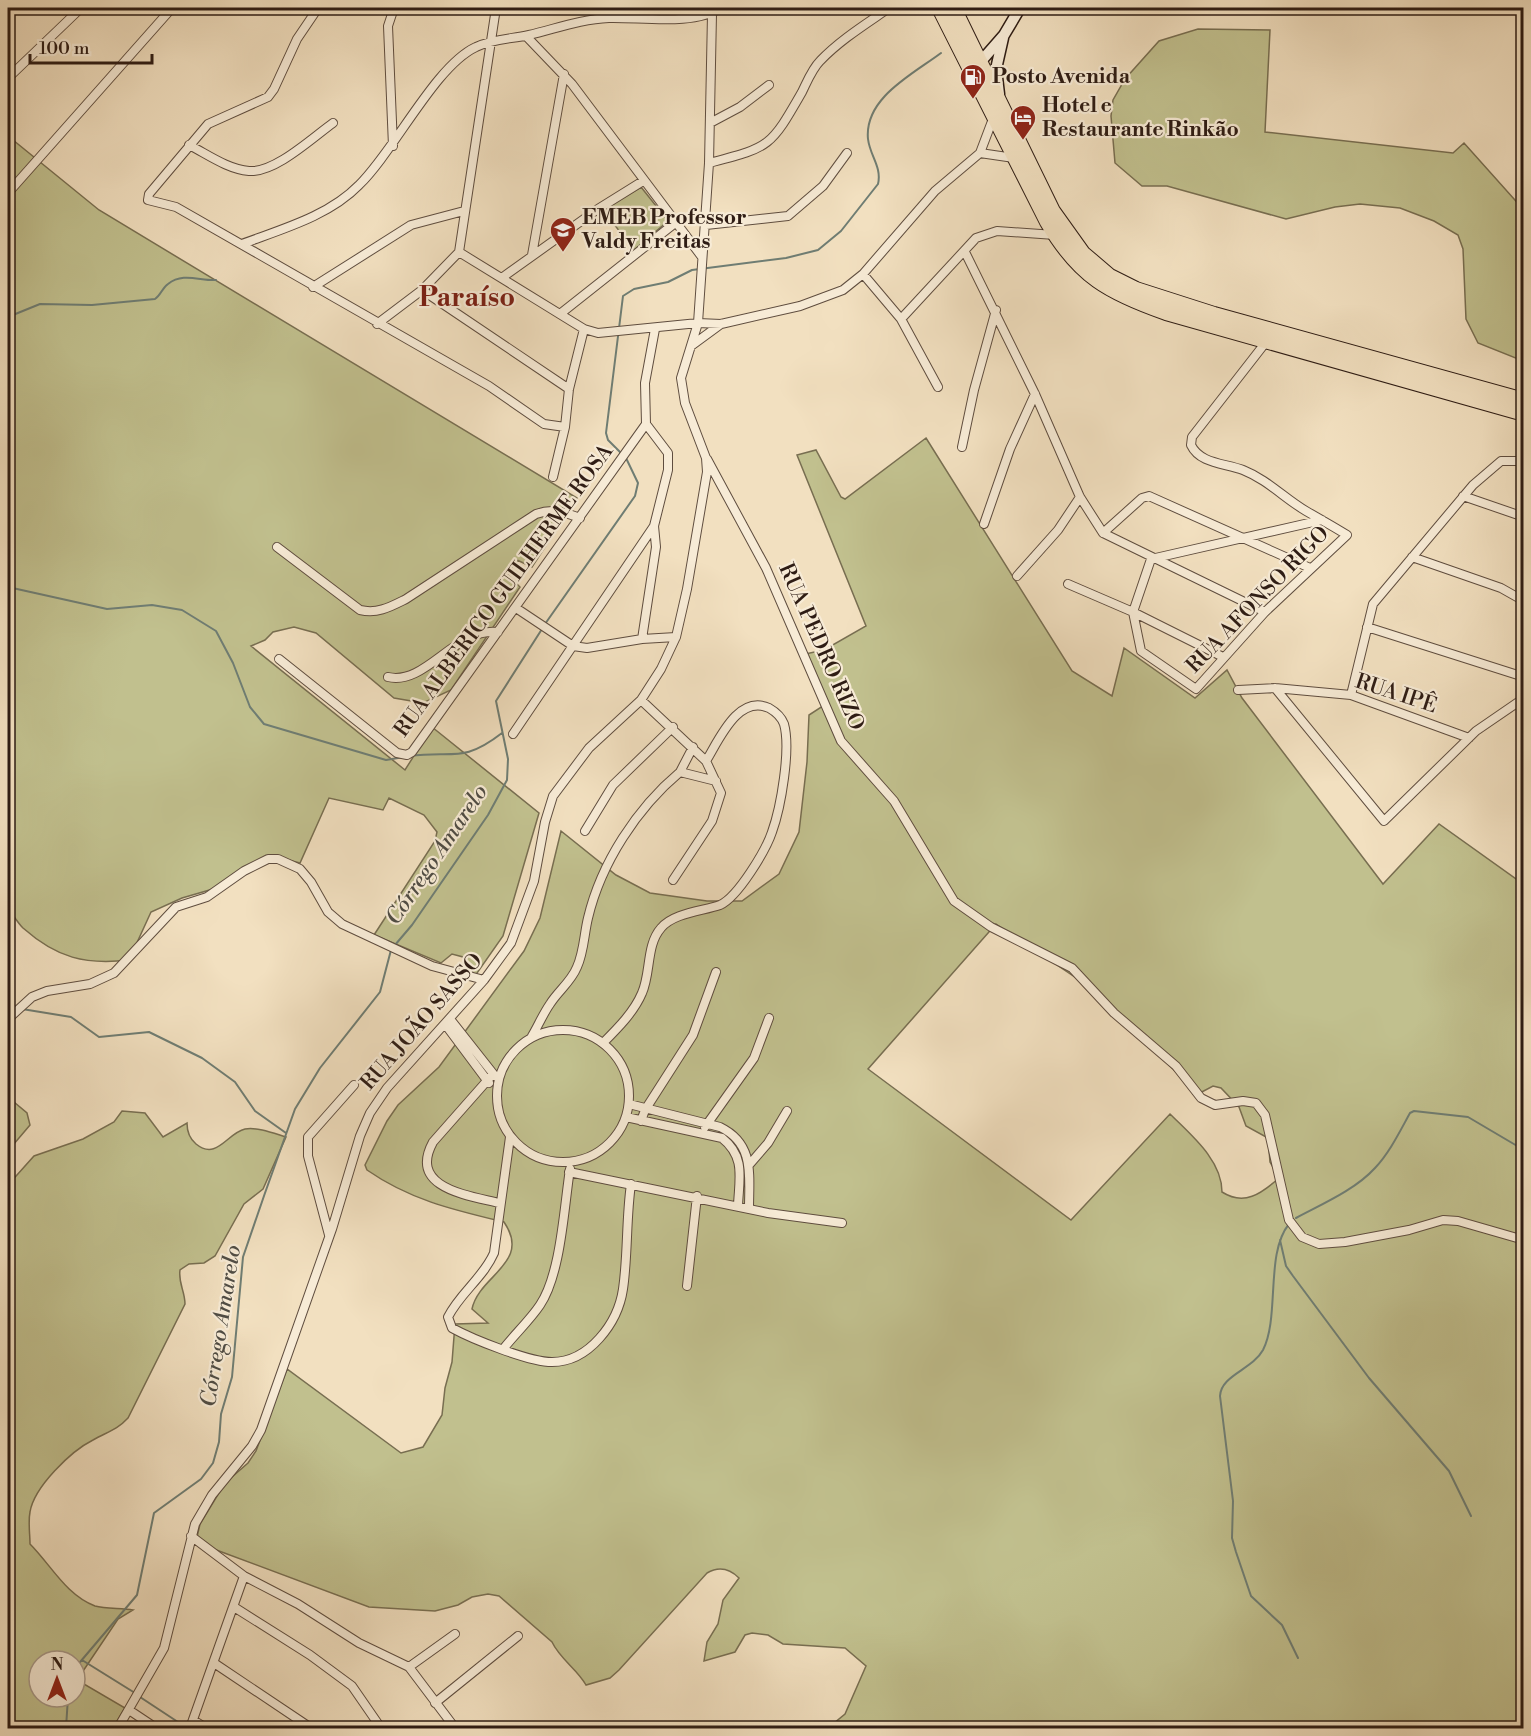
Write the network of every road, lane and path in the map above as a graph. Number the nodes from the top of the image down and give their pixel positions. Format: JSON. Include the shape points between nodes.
{"nodes":[{"id":1,"x":81,"y":8,"type":"edge"},
{"id":2,"x":172,"y":8,"type":"edge"},
{"id":3,"x":318,"y":8,"type":"edge"},
{"id":4,"x":394,"y":8,"type":"edge"},
{"id":5,"x":496,"y":8,"type":"edge"},
{"id":6,"x":720,"y":8,"type":"edge"},
{"id":7,"x":889,"y":8,"type":"edge"},
{"id":8,"x":939,"y":8,"type":"edge"},
{"id":9,"x":954,"y":8,"type":"edge"},
{"id":10,"x":1020,"y":8,"type":"edge"},
{"id":11,"x":712,"y":14,"type":"junction"},
{"id":12,"x":1004,"y":35,"type":"junction"},
{"id":13,"x":526,"y":36,"type":"junction"},
{"id":14,"x":489,"y":42,"type":"junction"},
{"id":15,"x":979,"y":63,"type":"junction"},
{"id":16,"x":996,"y":69,"type":"junction"},
{"id":17,"x":564,"y":74,"type":"junction"},
{"id":18,"x":8,"y":78,"type":"edge"},
{"id":19,"x":769,"y":85,"type":"dead end"},
{"id":20,"x":998,"y":113,"type":"junction"},
{"id":21,"x":333,"y":123,"type":"dead end"},
{"id":22,"x":710,"y":123,"type":"junction"},
{"id":23,"x":189,"y":145,"type":"junction"},
{"id":24,"x":393,"y":146,"type":"junction"},
{"id":25,"x":847,"y":153,"type":"dead end"},
{"id":26,"x":980,"y":153,"type":"junction"},
{"id":27,"x":1014,"y":158,"type":"junction"},
{"id":28,"x":709,"y":163,"type":"junction"},
{"id":29,"x":643,"y":181,"type":"junction"},
{"id":30,"x":8,"y":193,"type":"edge"},
{"id":31,"x":465,"y":211,"type":"junction"},
{"id":32,"x":675,"y":224,"type":"junction"},
{"id":33,"x":706,"y":225,"type":"junction"},
{"id":34,"x":1054,"y":235,"type":"junction"},
{"id":35,"x":242,"y":244,"type":"junction"},
{"id":36,"x":459,"y":252,"type":"junction"},
{"id":37,"x":965,"y":252,"type":"junction"},
{"id":38,"x":532,"y":255,"type":"junction"},
{"id":39,"x":702,"y":265,"type":"junction"},
{"id":40,"x":863,"y":274,"type":"junction"},
{"id":41,"x":503,"y":277,"type":"junction"},
{"id":42,"x":313,"y":287,"type":"junction"},
{"id":43,"x":422,"y":290,"type":"junction"},
{"id":44,"x":996,"y":310,"type":"junction"},
{"id":45,"x":560,"y":314,"type":"junction"},
{"id":46,"x":901,"y":319,"type":"junction"},
{"id":47,"x":1211,"y":320,"type":"junction"},
{"id":48,"x":698,"y":323,"type":"junction"},
{"id":49,"x":377,"y":324,"type":"junction"},
{"id":50,"x":721,"y":324,"type":"junction"},
{"id":51,"x":584,"y":329,"type":"junction"},
{"id":52,"x":655,"y":329,"type":"junction"},
{"id":53,"x":1266,"y":342,"type":"junction"},
{"id":54,"x":691,"y":346,"type":"junction"},
{"id":55,"x":1350,"y":358,"type":"junction"},
{"id":56,"x":938,"y":387,"type":"dead end"},
{"id":57,"x":568,"y":389,"type":"junction"},
{"id":58,"x":1035,"y":394,"type":"junction"},
{"id":59,"x":1509,"y":396,"type":"junction"},
{"id":60,"x":1524,"y":400,"type":"edge"},
{"id":61,"x":1486,"y":402,"type":"junction"},
{"id":62,"x":1524,"y":414,"type":"edge"},
{"id":63,"x":646,"y":424,"type":"junction"},
{"id":64,"x":565,"y":427,"type":"junction"},
{"id":65,"x":962,"y":447,"type":"dead end"},
{"id":66,"x":706,"y":458,"type":"junction"},
{"id":67,"x":1524,"y":461,"type":"edge"},
{"id":68,"x":553,"y":477,"type":"dead end"},
{"id":69,"x":1463,"y":496,"type":"junction"},
{"id":70,"x":1080,"y":497,"type":"junction"},
{"id":71,"x":1524,"y":516,"type":"edge"},
{"id":72,"x":580,"y":518,"type":"junction"},
{"id":73,"x":1322,"y":519,"type":"junction"},
{"id":74,"x":984,"y":524,"type":"dead end"},
{"id":75,"x":654,"y":526,"type":"junction"},
{"id":76,"x":1103,"y":533,"type":"junction"},
{"id":77,"x":1244,"y":539,"type":"junction"},
{"id":78,"x":277,"y":547,"type":"dead end"},
{"id":79,"x":1412,"y":557,"type":"junction"},
{"id":80,"x":1151,"y":559,"type":"junction"},
{"id":81,"x":1310,"y":568,"type":"junction"},
{"id":82,"x":1017,"y":576,"type":"dead end"},
{"id":83,"x":1068,"y":584,"type":"dead end"},
{"id":84,"x":1524,"y":601,"type":"edge"},
{"id":85,"x":516,"y":608,"type":"junction"},
{"id":86,"x":1132,"y":612,"type":"junction"},
{"id":87,"x":1265,"y":612,"type":"junction"},
{"id":88,"x":1367,"y":627,"type":"junction"},
{"id":89,"x":498,"y":632,"type":"junction"},
{"id":90,"x":676,"y":637,"type":"junction"},
{"id":91,"x":642,"y":639,"type":"junction"},
{"id":92,"x":573,"y":646,"type":"junction"},
{"id":93,"x":1223,"y":657,"type":"junction"},
{"id":94,"x":279,"y":659,"type":"dead end"},
{"id":95,"x":388,"y":677,"type":"dead end"},
{"id":96,"x":1524,"y":677,"type":"edge"},
{"id":97,"x":1275,"y":688,"type":"junction"},
{"id":98,"x":1238,"y":690,"type":"dead end"},
{"id":99,"x":1351,"y":695,"type":"junction"},
{"id":100,"x":1524,"y":698,"type":"edge"},
{"id":101,"x":642,"y":700,"type":"junction"},
{"id":102,"x":673,"y":727,"type":"junction"},
{"id":103,"x":513,"y":734,"type":"dead end"},
{"id":104,"x":1469,"y":738,"type":"junction"},
{"id":105,"x":693,"y":747,"type":"junction"},
{"id":106,"x":706,"y":761,"type":"junction"},
{"id":107,"x":680,"y":772,"type":"junction"},
{"id":108,"x":716,"y":781,"type":"junction"},
{"id":109,"x":585,"y":831,"type":"dead end"},
{"id":110,"x":673,"y":880,"type":"dead end"},
{"id":111,"x":716,"y":972,"type":"dead end"},
{"id":112,"x":484,"y":980,"type":"junction"},
{"id":113,"x":8,"y":1009,"type":"edge"},
{"id":114,"x":17,"y":1010,"type":"junction"},
{"id":115,"x":769,"y":1018,"type":"dead end"},
{"id":116,"x":8,"y":1019,"type":"edge"},
{"id":117,"x":447,"y":1022,"type":"junction"},
{"id":118,"x":532,"y":1036,"type":"junction"},
{"id":119,"x":603,"y":1043,"type":"junction"},
{"id":120,"x":493,"y":1078,"type":"junction"},
{"id":121,"x":354,"y":1085,"type":"dead end"},
{"id":122,"x":629,"y":1104,"type":"junction"},
{"id":123,"x":645,"y":1110,"type":"junction"},
{"id":124,"x":787,"y":1111,"type":"dead end"},
{"id":125,"x":626,"y":1117,"type":"junction"},
{"id":126,"x":641,"y":1121,"type":"junction"},
{"id":127,"x":706,"y":1124,"type":"junction"},
{"id":128,"x":702,"y":1134,"type":"junction"},
{"id":129,"x":510,"y":1137,"type":"junction"},
{"id":130,"x":571,"y":1162,"type":"junction"},
{"id":131,"x":749,"y":1165,"type":"junction"},
{"id":132,"x":569,"y":1172,"type":"junction"},
{"id":133,"x":631,"y":1184,"type":"junction"},
{"id":134,"x":697,"y":1196,"type":"junction"},
{"id":135,"x":499,"y":1203,"type":"junction"},
{"id":136,"x":738,"y":1206,"type":"junction"},
{"id":137,"x":749,"y":1209,"type":"junction"},
{"id":138,"x":842,"y":1223,"type":"dead end"},
{"id":139,"x":329,"y":1236,"type":"junction"},
{"id":140,"x":1524,"y":1240,"type":"edge"},
{"id":141,"x":687,"y":1286,"type":"dead end"},
{"id":142,"x":504,"y":1348,"type":"junction"},
{"id":143,"x":191,"y":1536,"type":"junction"},
{"id":144,"x":244,"y":1576,"type":"junction"},
{"id":145,"x":234,"y":1607,"type":"junction"},
{"id":146,"x":455,"y":1634,"type":"dead end"},
{"id":147,"x":518,"y":1636,"type":"dead end"},
{"id":148,"x":214,"y":1663,"type":"junction"},
{"id":149,"x":409,"y":1667,"type":"junction"},
{"id":150,"x":435,"y":1703,"type":"junction"},
{"id":151,"x":129,"y":1710,"type":"junction"},
{"id":152,"x":193,"y":1720,"type":"junction"},
{"id":153,"x":118,"y":1728,"type":"edge"},
{"id":154,"x":156,"y":1728,"type":"edge"},
{"id":155,"x":190,"y":1728,"type":"edge"},
{"id":156,"x":206,"y":1728,"type":"edge"},
{"id":157,"x":311,"y":1728,"type":"edge"},
{"id":158,"x":381,"y":1728,"type":"edge"},
{"id":159,"x":455,"y":1728,"type":"edge"}],
"edges":[{"from":1,"to":18,"type":"street"},
{"from":2,"to":30,"type":"street"},
{"from":3,"to":23,"type":"street","via":[[297,39],[268,97],[214,120]]},
{"from":4,"to":24,"type":"street","via":[[388,26]]},
{"from":5,"to":14,"type":"street"},
{"from":6,"to":11,"type":"street"},
{"from":7,"to":28,"type":"street","via":[[818,62],[768,144]]},
{"from":8,"to":15,"type":"highway"},
{"from":9,"to":15,"type":"highway"},
{"from":10,"to":12,"type":"street"},
{"from":11,"to":13,"type":"street","via":[[593,20]]},
{"from":11,"to":22,"type":"street","name":"RUA JOÃO SASSO"},
{"from":12,"to":15,"type":"street"},
{"from":12,"to":16,"type":"street"},
{"from":13,"to":14,"type":"street"},
{"from":13,"to":17,"type":"street"},
{"from":14,"to":24,"type":"street","via":[[464,54],[443,74]]},
{"from":14,"to":31,"type":"street"},
{"from":15,"to":16,"type":"street"},
{"from":15,"to":20,"type":"highway"},
{"from":16,"to":20,"type":"street"},
{"from":17,"to":29,"type":"street"},
{"from":17,"to":38,"type":"street"},
{"from":19,"to":22,"type":"street"},
{"from":20,"to":26,"type":"street"},
{"from":20,"to":27,"type":"highway"},
{"from":20,"to":47,"type":"highway","via":[[1068,236],[1094,264],[1136,289]]},
{"from":21,"to":23,"type":"street","via":[[273,166],[259,170],[227,165]]},
{"from":22,"to":28,"type":"street","name":"RUA JOÃO SASSO"},
{"from":23,"to":35,"type":"street","via":[[149,194],[150,202],[176,207]]},
{"from":24,"to":35,"type":"street","via":[[358,186],[335,205]]},
{"from":25,"to":33,"type":"street","via":[[822,186],[788,216]]},
{"from":26,"to":27,"type":"street"},
{"from":26,"to":40,"type":"street","via":[[935,191]]},
{"from":27,"to":34,"type":"highway"},
{"from":28,"to":33,"type":"street","name":"RUA JOÃO SASSO"},
{"from":29,"to":32,"type":"street"},
{"from":29,"to":38,"type":"street"},
{"from":31,"to":36,"type":"street"},
{"from":31,"to":42,"type":"street","via":[[411,225]]},
{"from":32,"to":39,"type":"street"},
{"from":32,"to":45,"type":"street"},
{"from":33,"to":39,"type":"street","name":"RUA JOÃO SASSO"},
{"from":34,"to":37,"type":"street","via":[[997,231],[976,238]]},
{"from":34,"to":47,"type":"highway","via":[[1090,278],[1106,288],[1132,301]]},
{"from":35,"to":42,"type":"street"},
{"from":36,"to":41,"type":"street"},
{"from":36,"to":43,"type":"street"},
{"from":37,"to":44,"type":"street"},
{"from":37,"to":46,"type":"street"},
{"from":38,"to":41,"type":"street"},
{"from":39,"to":48,"type":"street","name":"RUA JOÃO SASSO"},
{"from":40,"to":46,"type":"street"},
{"from":40,"to":50,"type":"street","via":[[831,296]]},
{"from":41,"to":45,"type":"street"},
{"from":42,"to":49,"type":"street"},
{"from":43,"to":49,"type":"street"},
{"from":43,"to":57,"type":"street"},
{"from":44,"to":58,"type":"street"},
{"from":44,"to":65,"type":"street"},
{"from":45,"to":51,"type":"street"},
{"from":46,"to":56,"type":"street"},
{"from":47,"to":53,"type":"highway"},
{"from":47,"to":55,"type":"highway"},
{"from":48,"to":50,"type":"street"},
{"from":48,"to":52,"type":"street"},
{"from":48,"to":54,"type":"street","name":"RUA JOÃO SASSO"},
{"from":49,"to":64,"type":"street","via":[[489,386],[544,424]]},
{"from":50,"to":54,"type":"street"},
{"from":51,"to":52,"type":"street","via":[[598,333]]},
{"from":51,"to":57,"type":"street"},
{"from":52,"to":63,"type":"street","via":[[645,383]]},
{"from":53,"to":55,"type":"highway"},
{"from":53,"to":73,"type":"street","via":[[1192,437],[1191,446],[1199,458],[1265,480]]},
{"from":54,"to":66,"type":"street","name":"RUA JOÃO SASSO","via":[[681,378],[685,403]]},
{"from":55,"to":59,"type":"highway"},
{"from":55,"to":61,"type":"highway"},
{"from":57,"to":64,"type":"street"},
{"from":58,"to":70,"type":"street"},
{"from":58,"to":74,"type":"street"},
{"from":59,"to":60,"type":"highway"},
{"from":59,"to":61,"type":"highway"},
{"from":61,"to":62,"type":"highway"},
{"from":63,"to":72,"type":"street","name":"RUA ALBERICO GUILHERME ROSA"},
{"from":63,"to":75,"type":"street","via":[[668,453],[668,470]]},
{"from":64,"to":68,"type":"street"},
{"from":66,"to":90,"type":"street","name":"RUA JOÃO SASSO","via":[[692,567]]},
{"from":66,"to":140,"type":"street","name":"RUA PEDRO RIZO","via":[[766,568],[841,741],[894,801],[954,901],[991,927],[1072,968],[1114,1013],[1176,1066],[1201,1098],[1215,1105],[1256,1103],[1265,1115],[1289,1220],[1302,1237],[1319,1244],[1345,1242],[1443,1220]]},
{"from":67,"to":69,"type":"street","via":[[1501,461]]},
{"from":69,"to":71,"type":"street"},
{"from":69,"to":79,"type":"street"},
{"from":70,"to":76,"type":"street"},
{"from":70,"to":82,"type":"street","via":[[1058,530]]},
{"from":72,"to":78,"type":"street","via":[[559,510],[536,514],[406,599],[370,612],[360,610]]},
{"from":72,"to":85,"type":"street","name":"RUA ALBERICO GUILHERME ROSA"},
{"from":73,"to":77,"type":"street"},
{"from":73,"to":81,"type":"street","name":"RUA AFONSO RIGO","via":[[1347,535]]},
{"from":75,"to":91,"type":"street","via":[[656,547]]},
{"from":75,"to":92,"type":"street"},
{"from":76,"to":77,"type":"street","via":[[1149,496]]},
{"from":76,"to":80,"type":"street"},
{"from":77,"to":80,"type":"street"},
{"from":77,"to":81,"type":"street"},
{"from":79,"to":84,"type":"street","via":[[1502,588]]},
{"from":79,"to":88,"type":"street","via":[[1373,604]]},
{"from":80,"to":86,"type":"street"},
{"from":80,"to":87,"type":"street"},
{"from":81,"to":87,"type":"street","name":"RUA AFONSO RIGO"},
{"from":83,"to":86,"type":"street"},
{"from":85,"to":89,"type":"street","name":"RUA ALBERICO GUILHERME ROSA"},
{"from":85,"to":92,"type":"street"},
{"from":86,"to":93,"type":"street"},
{"from":86,"to":93,"type":"street","name":"RUA AFONSO RIGO","via":[[1141,651],[1196,689]]},
{"from":87,"to":93,"type":"street","name":"RUA AFONSO RIGO"},
{"from":88,"to":96,"type":"street"},
{"from":88,"to":99,"type":"street"},
{"from":89,"to":94,"type":"street","name":"RUA ALBERICO GUILHERME ROSA","via":[[407,755],[397,753]]},
{"from":89,"to":95,"type":"street","via":[[477,632],[406,678]]},
{"from":90,"to":91,"type":"street"},
{"from":90,"to":101,"type":"street","name":"RUA JOÃO SASSO"},
{"from":91,"to":92,"type":"street","via":[[593,647]]},
{"from":92,"to":103,"type":"street"},
{"from":97,"to":98,"type":"street","name":"RUA IPÊ"},
{"from":97,"to":99,"type":"street","name":"RUA IPÊ"},
{"from":97,"to":104,"type":"street","via":[[1384,821]]},
{"from":99,"to":104,"type":"street","name":"RUA IPÊ"},
{"from":100,"to":104,"type":"street"},
{"from":101,"to":102,"type":"street"},
{"from":101,"to":112,"type":"street","name":"RUA JOÃO SASSO","via":[[589,748],[553,796],[519,927]]},
{"from":102,"to":105,"type":"street"},
{"from":102,"to":109,"type":"street","via":[[613,785]]},
{"from":105,"to":106,"type":"street"},
{"from":105,"to":107,"type":"street"},
{"from":106,"to":108,"type":"street"},
{"from":106,"to":119,"type":"street","via":[[741,710],[751,705],[762,706],[779,715],[784,724],[785,751],[772,834],[744,881],[723,903],[661,928],[643,992]]},
{"from":107,"to":108,"type":"street"},
{"from":107,"to":118,"type":"street","via":[[653,794],[624,834],[588,916],[577,968],[550,1003]]},
{"from":108,"to":110,"type":"street","via":[[721,793],[716,814]]},
{"from":111,"to":123,"type":"street","via":[[693,1035]]},
{"from":112,"to":114,"type":"street","via":[[432,966],[334,919],[300,869],[278,859],[244,871],[207,897],[176,907],[114,974],[90,984],[48,991],[32,997]]},
{"from":112,"to":117,"type":"street","name":"RUA JOÃO SASSO"},
{"from":113,"to":114,"type":"street"},
{"from":114,"to":116,"type":"street"},
{"from":115,"to":127,"type":"street","via":[[754,1058]]},
{"from":117,"to":120,"type":"street"},
{"from":117,"to":139,"type":"street","name":"RUA JOÃO SASSO","via":[[376,1102],[360,1136]]},
{"from":118,"to":119,"type":"street","via":[[568,1029]]},
{"from":118,"to":120,"type":"street","via":[[510,1054]]},
{"from":119,"to":122,"type":"street","via":[[625,1070]]},
{"from":120,"to":129,"type":"street","via":[[501,1123]]},
{"from":120,"to":135,"type":"street","via":[[433,1142],[427,1153],[427,1168],[435,1181],[452,1191]]},
{"from":121,"to":139,"type":"street","via":[[308,1137],[308,1156]]},
{"from":122,"to":123,"type":"street"},
{"from":122,"to":125,"type":"street"},
{"from":123,"to":126,"type":"street"},
{"from":123,"to":127,"type":"street"},
{"from":124,"to":131,"type":"street"},
{"from":125,"to":126,"type":"street"},
{"from":125,"to":130,"type":"street","via":[[605,1148]]},
{"from":126,"to":128,"type":"street"},
{"from":127,"to":128,"type":"street"},
{"from":127,"to":131,"type":"street","via":[[734,1134]]},
{"from":128,"to":136,"type":"street","via":[[722,1138],[737,1154]]},
{"from":129,"to":130,"type":"street","via":[[527,1152],[548,1161]]},
{"from":129,"to":135,"type":"street"},
{"from":130,"to":132,"type":"street"},
{"from":131,"to":137,"type":"street"},
{"from":132,"to":133,"type":"street"},
{"from":132,"to":142,"type":"street","via":[[550,1284],[541,1304]]},
{"from":133,"to":134,"type":"street"},
{"from":133,"to":142,"type":"street","via":[[623,1289],[610,1326],[579,1355],[565,1360],[534,1359]]},
{"from":134,"to":136,"type":"street"},
{"from":134,"to":141,"type":"street"},
{"from":135,"to":142,"type":"street","via":[[494,1253],[453,1307],[448,1323],[467,1337]]},
{"from":136,"to":137,"type":"street"},
{"from":137,"to":138,"type":"street"},
{"from":139,"to":143,"type":"street","name":"RUA JOÃO SASSO","via":[[261,1430],[212,1495]]},
{"from":143,"to":144,"type":"street"},
{"from":143,"to":151,"type":"street","name":"RUA JOÃO SASSO","via":[[168,1633],[154,1668]]},
{"from":144,"to":145,"type":"street"},
{"from":144,"to":149,"type":"street","via":[[298,1604],[358,1643]]},
{"from":145,"to":148,"type":"street"},
{"from":145,"to":158,"type":"street","via":[[352,1686]]},
{"from":146,"to":149,"type":"street"},
{"from":147,"to":150,"type":"street"},
{"from":148,"to":152,"type":"street"},
{"from":148,"to":157,"type":"street"},
{"from":149,"to":150,"type":"street"},
{"from":150,"to":159,"type":"street"},
{"from":151,"to":153,"type":"street","name":"RUA JOÃO SASSO"},
{"from":151,"to":154,"type":"street"},
{"from":152,"to":155,"type":"street"},
{"from":152,"to":156,"type":"street"}]}
